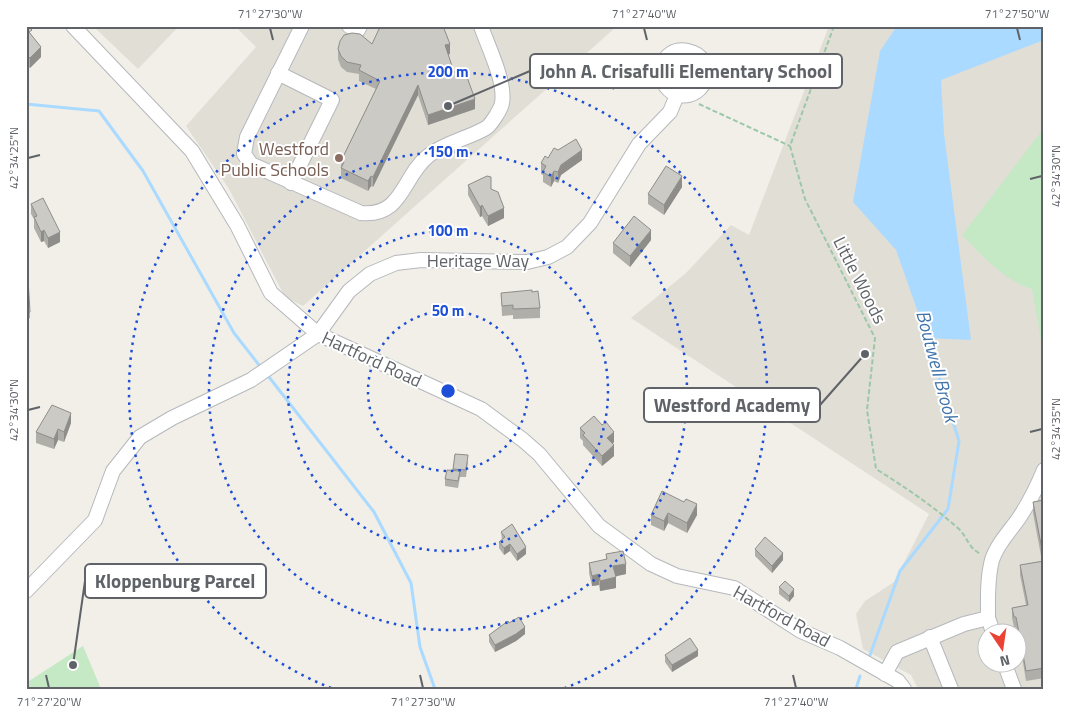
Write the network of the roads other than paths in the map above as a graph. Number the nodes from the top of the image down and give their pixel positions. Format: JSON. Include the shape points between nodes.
{"nodes":[{"id":1,"x":73,"y":26,"type":"edge"},
{"id":2,"x":302,"y":26,"type":"edge"},
{"id":3,"x":349,"y":26,"type":"edge"},
{"id":4,"x":360,"y":26,"type":"edge"},
{"id":5,"x":481,"y":26,"type":"edge"},
{"id":6,"x":278,"y":73,"type":"junction"},
{"id":7,"x":679,"y":96,"type":"road end"},
{"id":8,"x":297,"y":185,"type":"junction"},
{"id":9,"x":318,"y":334,"type":"junction"},
{"id":10,"x":1044,"y":470,"type":"edge"},
{"id":11,"x":26,"y":592,"type":"edge"},
{"id":12,"x":988,"y":618,"type":"junction"},
{"id":13,"x":989,"y":622,"type":"edge"},
{"id":14,"x":930,"y":636,"type":"junction"},
{"id":15,"x":1008,"y":672,"type":"edge"},
{"id":16,"x":885,"y":674,"type":"junction"},
{"id":17,"x":904,"y":689,"type":"edge"},
{"id":18,"x":951,"y":689,"type":"edge"},
{"id":19,"x":1014,"y":689,"type":"edge"}],
"edges":[{"from":1,"to":9,"type":"street","name":"Hartford Road","via":[[192,152],[237,225],[270,293]]},
{"from":2,"to":6,"type":"street"},
{"from":3,"to":4,"type":"street","via":[[358,30]]},
{"from":5,"to":8,"type":"street","via":[[502,86],[502,104],[488,127],[437,149],[415,170],[403,192],[391,205],[372,214],[361,213]]},
{"from":6,"to":8,"type":"street","via":[[247,137],[244,154],[251,164]]},
{"from":6,"to":8,"type":"street","via":[[332,100]]},
{"from":7,"to":9,"type":"street","name":"Heritage Way","via":[[670,112],[639,144],[590,223],[567,247],[538,260],[516,264],[421,260],[396,263],[370,274],[349,291]]},
{"from":9,"to":11,"type":"street","name":"Heritage Way","via":[[251,380],[140,437],[113,471],[95,520]]},
{"from":9,"to":16,"type":"street","name":"Hartford Road","via":[[481,409],[539,454],[573,499],[599,526],[651,564],[677,576],[734,588],[801,631],[840,648]]},
{"from":10,"to":12,"type":"street","via":[[1038,486],[992,559]]},
{"from":12,"to":13,"type":"street"},
{"from":12,"to":14,"type":"street"},
{"from":14,"to":16,"type":"street","via":[[897,652]]},
{"from":14,"to":18,"type":"street"},
{"from":15,"to":19,"type":"street"},
{"from":16,"to":17,"type":"street","name":"Hartford Road","via":[[898,681]]}]}
